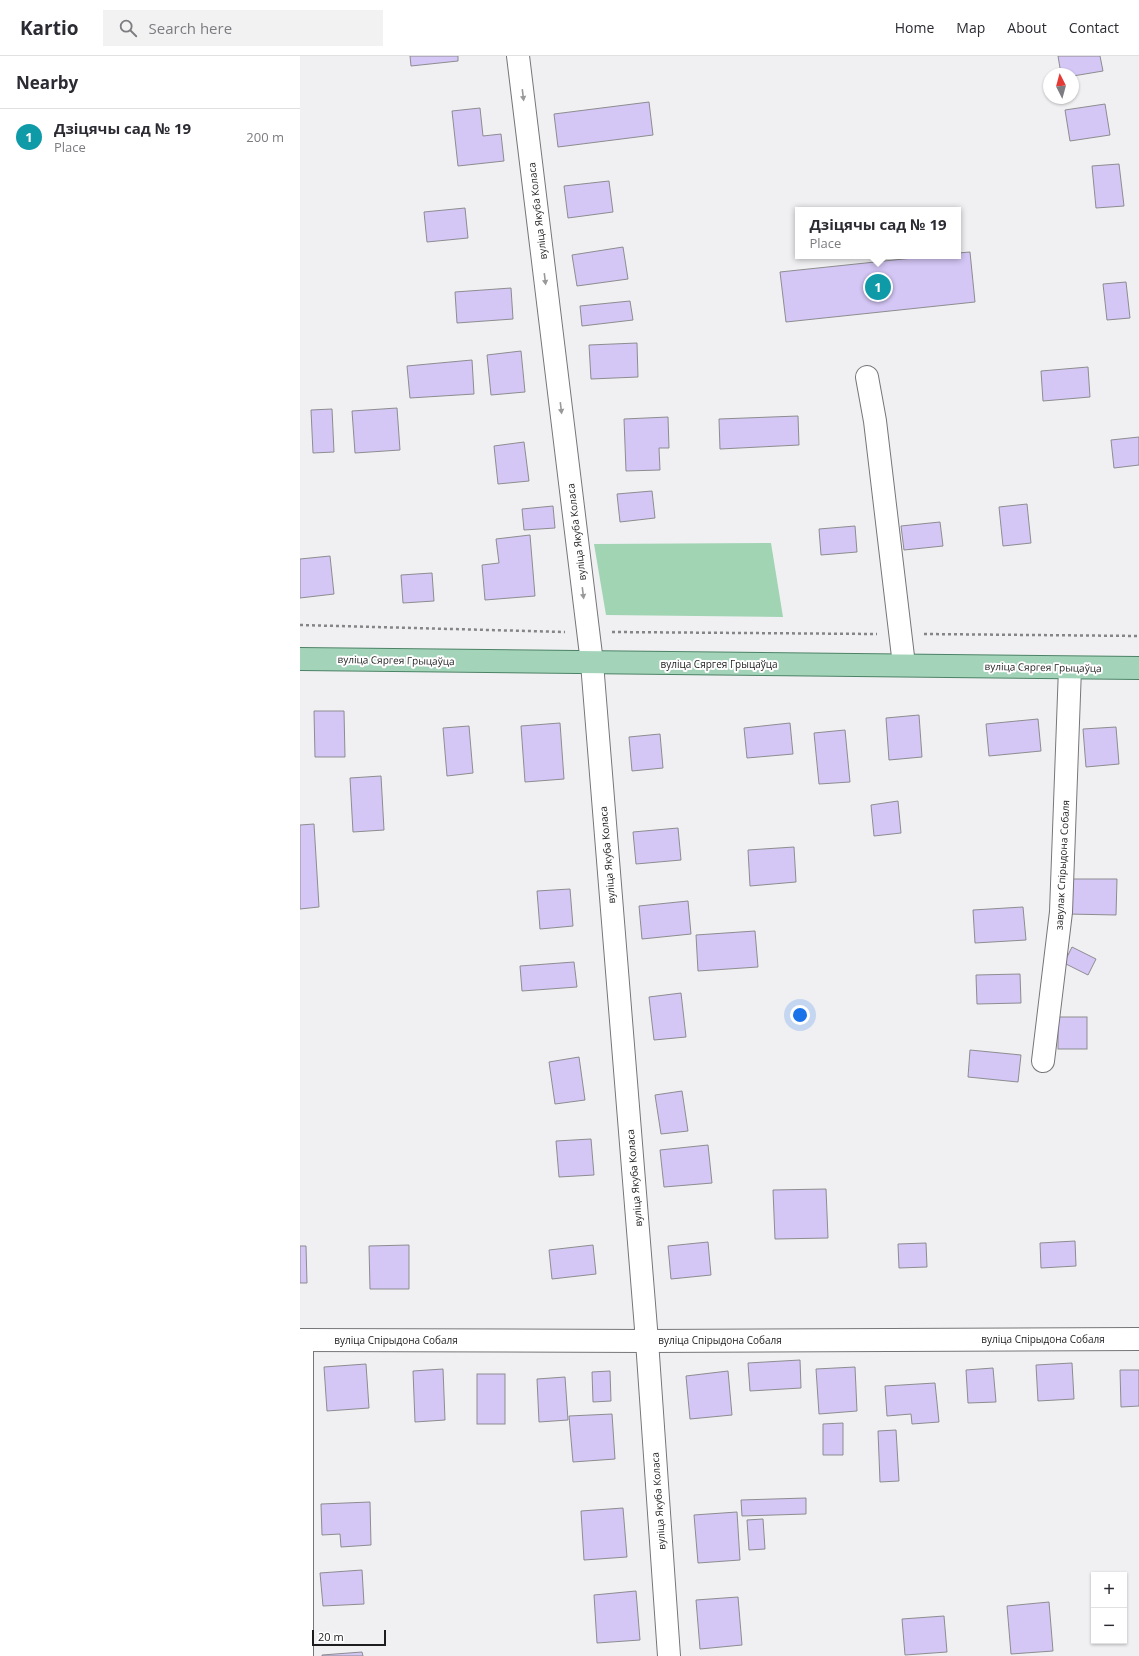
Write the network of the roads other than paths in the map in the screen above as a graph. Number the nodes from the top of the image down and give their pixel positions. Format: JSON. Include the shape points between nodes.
{"nodes":[{"id":1,"x":518,"y":56,"type":"edge"},
{"id":2,"x":867,"y":377,"type":"dead end"},
{"id":3,"x":300,"y":659,"type":"edge"},
{"id":4,"x":592,"y":663,"type":"junction"},
{"id":5,"x":904,"y":665,"type":"junction"},
{"id":6,"x":1070,"y":668,"type":"junction"},
{"id":7,"x":1139,"y":668,"type":"edge"},
{"id":8,"x":1043,"y":1061,"type":"dead end"},
{"id":9,"x":1139,"y":1339,"type":"edge"},
{"id":10,"x":301,"y":1340,"type":"edge"},
{"id":11,"x":647,"y":1341,"type":"junction"},
{"id":12,"x":302,"y":1656,"type":"edge"},
{"id":13,"x":669,"y":1656,"type":"edge"}],
"edges":[{"from":1,"to":4,"type":"street","name":"вуліца Якуба Коласа","one_way":true},
{"from":2,"to":5,"type":"street","via":[[875,421]]},
{"from":3,"to":4,"type":"main road","name":"вуліца Сяргея Грыцаўца"},
{"from":4,"to":5,"type":"main road","name":"вуліца Сяргея Грыцаўца"},
{"from":4,"to":11,"type":"street","name":"вуліца Якуба Коласа"},
{"from":5,"to":6,"type":"main road","name":"вуліца Сяргея Грыцаўца"},
{"from":6,"to":7,"type":"main road","name":"вуліца Сяргея Грыцаўца"},
{"from":6,"to":8,"type":"street","name":"завулак Спірыдона Собаля","via":[[1061,912]]},
{"from":9,"to":11,"type":"street","name":"вуліца Спірыдона Собаля"},
{"from":10,"to":11,"type":"street","name":"вуліца Спірыдона Собаля"},
{"from":10,"to":12,"type":"street"},
{"from":11,"to":13,"type":"street","name":"вуліца Якуба Коласа"}]}
